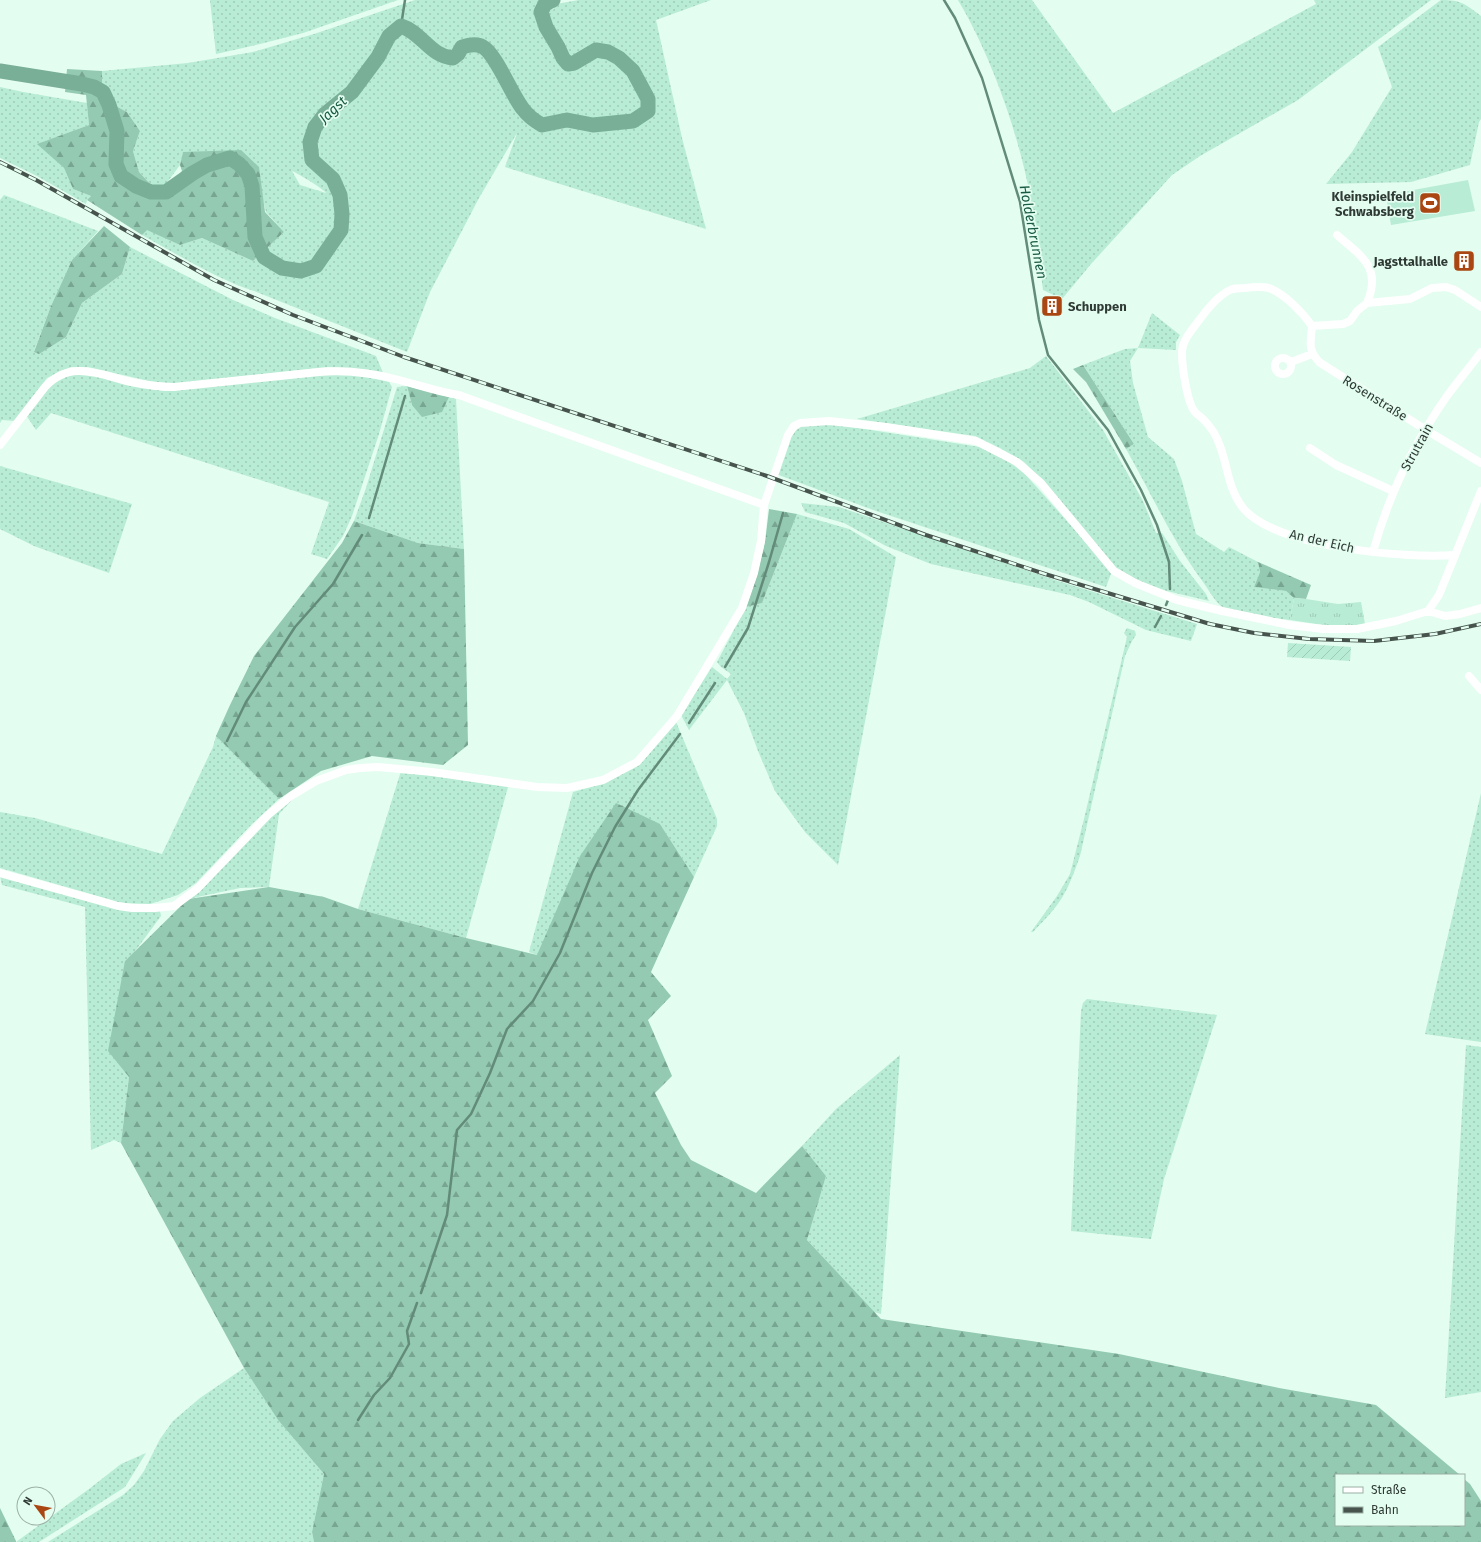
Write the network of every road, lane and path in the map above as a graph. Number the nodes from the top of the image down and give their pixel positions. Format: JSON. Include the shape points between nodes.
{"nodes":[{"id":1,"x":1337,"y":236,"type":"dead end"},
{"id":2,"x":1367,"y":303,"type":"junction"},
{"id":3,"x":1481,"y":307,"type":"edge"},
{"id":4,"x":1312,"y":326,"type":"junction"},
{"id":5,"x":1481,"y":352,"type":"edge"},
{"id":6,"x":1312,"y":354,"type":"junction"},
{"id":7,"x":1291,"y":362,"type":"dead end"},
{"id":8,"x":1426,"y":430,"type":"junction"},
{"id":9,"x":0,"y":444,"type":"edge"},
{"id":10,"x":1310,"y":448,"type":"dead end"},
{"id":11,"x":1481,"y":463,"type":"edge"},
{"id":12,"x":1394,"y":491,"type":"junction"},
{"id":13,"x":1481,"y":491,"type":"edge"},
{"id":14,"x":764,"y":505,"type":"junction"},
{"id":15,"x":1373,"y":552,"type":"junction"},
{"id":16,"x":1454,"y":555,"type":"junction"},
{"id":17,"x":1481,"y":608,"type":"edge"},
{"id":18,"x":1428,"y":611,"type":"junction"},
{"id":19,"x":1469,"y":676,"type":"dead end"},
{"id":20,"x":1481,"y":690,"type":"edge"},
{"id":21,"x":0,"y":873,"type":"edge"}],
"edges":[{"from":1,"to":2,"type":"street","via":[[1367,262],[1372,274],[1372,290]]},
{"from":2,"to":3,"type":"street","via":[[1410,299],[1432,288],[1446,287]]},
{"from":2,"to":4,"type":"street","via":[[1350,321],[1343,324]]},
{"from":4,"to":6,"type":"street"},
{"from":4,"to":15,"type":"street","name":"An der Eich","via":[[1304,315],[1270,289],[1232,289],[1218,298],[1206,311],[1184,342],[1182,353],[1189,398],[1194,411],[1212,430],[1220,445],[1233,492],[1253,517],[1290,536]]},
{"from":5,"to":8,"type":"street","name":"Strutrain","via":[[1448,394]]},
{"from":6,"to":7,"type":"street"},
{"from":6,"to":8,"type":"street","name":"Rosenstraße","via":[[1319,362]]},
{"from":8,"to":11,"type":"street","name":"Rosenstraße"},
{"from":8,"to":12,"type":"street","name":"Strutrain"},
{"from":9,"to":14,"type":"street","via":[[51,380],[61,373],[95,372],[150,386],[174,387],[335,371],[398,379],[439,392],[459,395]]},
{"from":10,"to":12,"type":"street","via":[[1336,465]]},
{"from":12,"to":15,"type":"street","name":"Strutrain","via":[[1381,522]]},
{"from":13,"to":16,"type":"street"},
{"from":14,"to":18,"type":"street","via":[[788,435],[794,426],[800,423],[829,421],[976,441],[1017,462],[1041,483],[1114,571],[1135,583],[1177,600],[1289,625],[1337,630],[1358,629]]},
{"from":14,"to":21,"type":"street","via":[[761,540],[754,573],[742,608],[677,716],[637,762],[603,780],[567,788],[378,767],[346,770],[316,781],[291,796],[197,889],[174,906],[118,906]]},
{"from":15,"to":16,"type":"street","name":"An der Eich","via":[[1434,557]]},
{"from":16,"to":18,"type":"street","via":[[1439,595]]},
{"from":17,"to":18,"type":"street","via":[[1445,616]]},
{"from":19,"to":20,"type":"street"}]}
